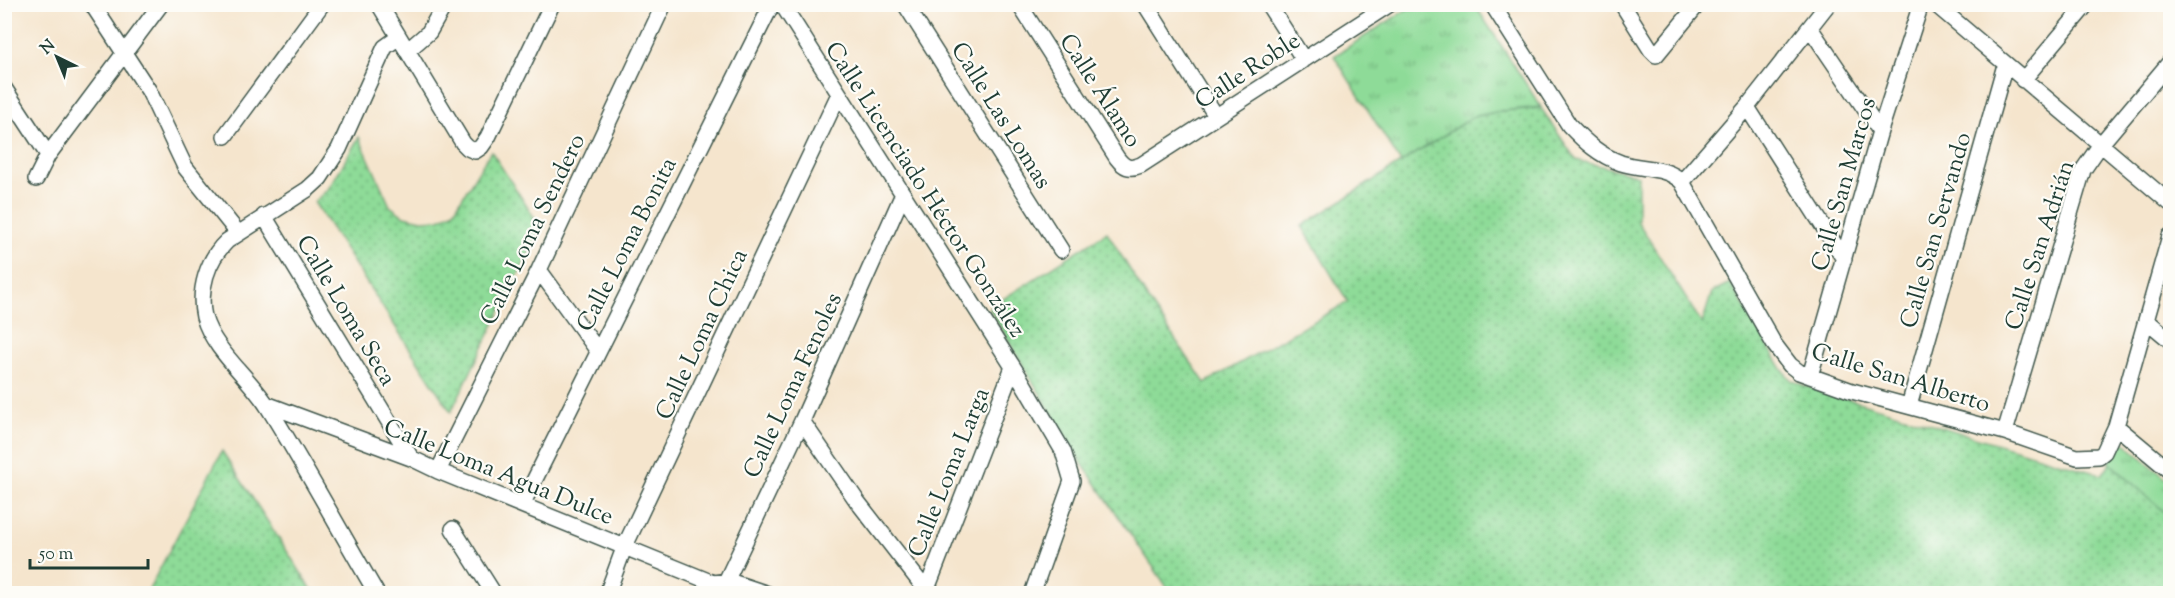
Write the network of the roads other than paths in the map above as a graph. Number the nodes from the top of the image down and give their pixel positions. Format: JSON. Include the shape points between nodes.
{"nodes":[{"id":1,"x":92,"y":4,"type":"edge"},
{"id":2,"x":161,"y":4,"type":"edge"},
{"id":3,"x":322,"y":4,"type":"edge"},
{"id":4,"x":379,"y":4,"type":"edge"},
{"id":5,"x":445,"y":4,"type":"edge"},
{"id":6,"x":552,"y":4,"type":"edge"},
{"id":7,"x":663,"y":4,"type":"edge"},
{"id":8,"x":772,"y":4,"type":"edge"},
{"id":9,"x":782,"y":4,"type":"edge"},
{"id":10,"x":905,"y":4,"type":"edge"},
{"id":11,"x":1019,"y":4,"type":"edge"},
{"id":12,"x":1145,"y":4,"type":"edge"},
{"id":13,"x":1268,"y":4,"type":"edge"},
{"id":14,"x":1390,"y":4,"type":"edge"},
{"id":15,"x":1492,"y":4,"type":"edge"},
{"id":16,"x":1622,"y":4,"type":"edge"},
{"id":17,"x":1698,"y":4,"type":"edge"},
{"id":18,"x":1828,"y":4,"type":"edge"},
{"id":19,"x":1921,"y":4,"type":"edge"},
{"id":20,"x":2087,"y":4,"type":"edge"},
{"id":21,"x":1942,"y":7,"type":"edge"},
{"id":22,"x":1810,"y":28,"type":"junction"},
{"id":23,"x":399,"y":37,"type":"junction"},
{"id":24,"x":407,"y":51,"type":"junction"},
{"id":25,"x":124,"y":54,"type":"junction"},
{"id":26,"x":1304,"y":60,"type":"junction"},
{"id":27,"x":2170,"y":62,"type":"edge"},
{"id":28,"x":2005,"y":65,"type":"junction"},
{"id":29,"x":2023,"y":80,"type":"junction"},
{"id":30,"x":4,"y":88,"type":"edge"},
{"id":31,"x":839,"y":94,"type":"junction"},
{"id":32,"x":1748,"y":107,"type":"junction"},
{"id":33,"x":1216,"y":116,"type":"junction"},
{"id":34,"x":1880,"y":130,"type":"junction"},
{"id":35,"x":225,"y":136,"type":"dead end"},
{"id":36,"x":2101,"y":144,"type":"junction"},
{"id":37,"x":48,"y":155,"type":"junction"},
{"id":38,"x":1128,"y":168,"type":"joint"},
{"id":39,"x":36,"y":179,"type":"dead end"},
{"id":40,"x":1683,"y":182,"type":"junction"},
{"id":41,"x":903,"y":194,"type":"junction"},
{"id":42,"x":2170,"y":203,"type":"edge"},
{"id":43,"x":264,"y":216,"type":"junction"},
{"id":44,"x":238,"y":233,"type":"junction"},
{"id":45,"x":2170,"y":236,"type":"edge"},
{"id":46,"x":1061,"y":250,"type":"dead end"},
{"id":47,"x":1844,"y":259,"type":"junction"},
{"id":48,"x":539,"y":270,"type":"junction"},
{"id":49,"x":2146,"y":320,"type":"junction"},
{"id":50,"x":2170,"y":340,"type":"edge"},
{"id":51,"x":598,"y":351,"type":"junction"},
{"id":52,"x":1014,"y":367,"type":"junction"},
{"id":53,"x":1810,"y":376,"type":"junction"},
{"id":54,"x":266,"y":404,"type":"junction"},
{"id":55,"x":1909,"y":406,"type":"junction"},
{"id":56,"x":802,"y":421,"type":"junction"},
{"id":57,"x":2116,"y":426,"type":"junction"},
{"id":58,"x":2005,"y":432,"type":"junction"},
{"id":59,"x":411,"y":458,"type":"junction"},
{"id":60,"x":438,"y":471,"type":"junction"},
{"id":61,"x":2170,"y":471,"type":"edge"},
{"id":62,"x":522,"y":505,"type":"junction"},
{"id":63,"x":453,"y":529,"type":"dead end"},
{"id":64,"x":624,"y":548,"type":"junction"},
{"id":65,"x":720,"y":588,"type":"edge"},
{"id":66,"x":925,"y":592,"type":"edge"},
{"id":67,"x":376,"y":594,"type":"edge"},
{"id":68,"x":494,"y":594,"type":"edge"},
{"id":69,"x":606,"y":594,"type":"edge"},
{"id":70,"x":768,"y":594,"type":"edge"},
{"id":71,"x":1032,"y":594,"type":"edge"}],
"edges":[{"from":1,"to":25,"type":"street"},
{"from":2,"to":25,"type":"street"},
{"from":3,"to":35,"type":"street"},
{"from":4,"to":23,"type":"street"},
{"from":5,"to":24,"type":"street","via":[[429,32]]},
{"from":6,"to":24,"type":"street","via":[[488,137],[477,151],[463,143]]},
{"from":7,"to":48,"type":"street","name":"Calle Loma Sendero"},
{"from":8,"to":51,"type":"street","name":"Calle Loma Bonita"},
{"from":9,"to":31,"type":"street","name":"Calle Licenciado Héctor González"},
{"from":10,"to":46,"type":"street","name":"Calle Las Lomas"},
{"from":11,"to":38,"type":"street","name":"Calle Álamo","via":[[1117,158]]},
{"from":12,"to":33,"type":"street"},
{"from":13,"to":26,"type":"street"},
{"from":14,"to":26,"type":"street","name":"Calle Roble"},
{"from":15,"to":40,"type":"street","via":[[1581,138],[1595,151],[1669,172]]},
{"from":16,"to":17,"type":"street","via":[[1656,55]]},
{"from":18,"to":22,"type":"street"},
{"from":19,"to":34,"type":"street","name":"Calle San Marcos"},
{"from":20,"to":29,"type":"street"},
{"from":21,"to":28,"type":"street"},
{"from":22,"to":32,"type":"street"},
{"from":22,"to":34,"type":"street"},
{"from":23,"to":24,"type":"street"},
{"from":23,"to":43,"type":"street","via":[[385,47],[339,149],[320,178]]},
{"from":25,"to":37,"type":"street"},
{"from":25,"to":44,"type":"street","via":[[149,91],[185,167]]},
{"from":26,"to":33,"type":"street","name":"Calle Roble"},
{"from":27,"to":36,"type":"street","name":"Calle San Adrián"},
{"from":28,"to":29,"type":"street"},
{"from":28,"to":55,"type":"street","name":"Calle San Servando"},
{"from":29,"to":36,"type":"street"},
{"from":30,"to":37,"type":"street"},
{"from":31,"to":41,"type":"street","name":"Calle Licenciado Héctor González"},
{"from":31,"to":64,"type":"street","name":"Calle Loma Chica"},
{"from":32,"to":40,"type":"street"},
{"from":32,"to":47,"type":"street"},
{"from":33,"to":38,"type":"street","name":"Calle Roble","via":[[1141,165]]},
{"from":34,"to":47,"type":"street","name":"Calle San Marcos"},
{"from":36,"to":42,"type":"street"},
{"from":36,"to":58,"type":"street","name":"Calle San Adrián","via":[[2079,182]]},
{"from":37,"to":39,"type":"street"},
{"from":40,"to":53,"type":"street","name":"Calle San Alberto","via":[[1774,344],[1790,365]]},
{"from":41,"to":52,"type":"street","name":"Calle Licenciado Héctor González"},
{"from":41,"to":56,"type":"street","name":"Calle Loma Fenoles"},
{"from":43,"to":44,"type":"street"},
{"from":43,"to":59,"type":"street","name":"Calle Loma Seca"},
{"from":44,"to":54,"type":"street","via":[[217,250],[209,263],[204,283],[204,317],[214,338]]},
{"from":45,"to":49,"type":"street"},
{"from":47,"to":53,"type":"street","name":"Calle San Marcos"},
{"from":48,"to":51,"type":"street"},
{"from":48,"to":60,"type":"street","name":"Calle Loma Sendero"},
{"from":49,"to":50,"type":"street"},
{"from":49,"to":57,"type":"street"},
{"from":51,"to":62,"type":"street","name":"Calle Loma Bonita"},
{"from":52,"to":66,"type":"street","name":"Calle Loma Larga"},
{"from":52,"to":71,"type":"street","name":"Calle Licenciado Héctor González","via":[[1068,463],[1072,482]]},
{"from":53,"to":55,"type":"street","name":"Calle San Alberto"},
{"from":54,"to":59,"type":"street","name":"Calle Loma Agua Dulce"},
{"from":54,"to":67,"type":"street"},
{"from":55,"to":58,"type":"street","name":"Calle San Alberto"},
{"from":56,"to":65,"type":"street","name":"Calle Loma Fenoles"},
{"from":56,"to":66,"type":"street"},
{"from":57,"to":58,"type":"street","name":"Calle San Alberto","via":[[2099,456],[2077,457]]},
{"from":57,"to":61,"type":"street"},
{"from":59,"to":60,"type":"street","name":"Calle Loma Agua Dulce"},
{"from":60,"to":62,"type":"street","name":"Calle Loma Agua Dulce"},
{"from":62,"to":64,"type":"street","name":"Calle Loma Agua Dulce"},
{"from":63,"to":68,"type":"street"},
{"from":64,"to":65,"type":"street","name":"Calle Loma Agua Dulce"},
{"from":64,"to":69,"type":"street","name":"Calle Loma Chica"},
{"from":65,"to":70,"type":"street","name":"Calle Loma Agua Dulce"}]}
